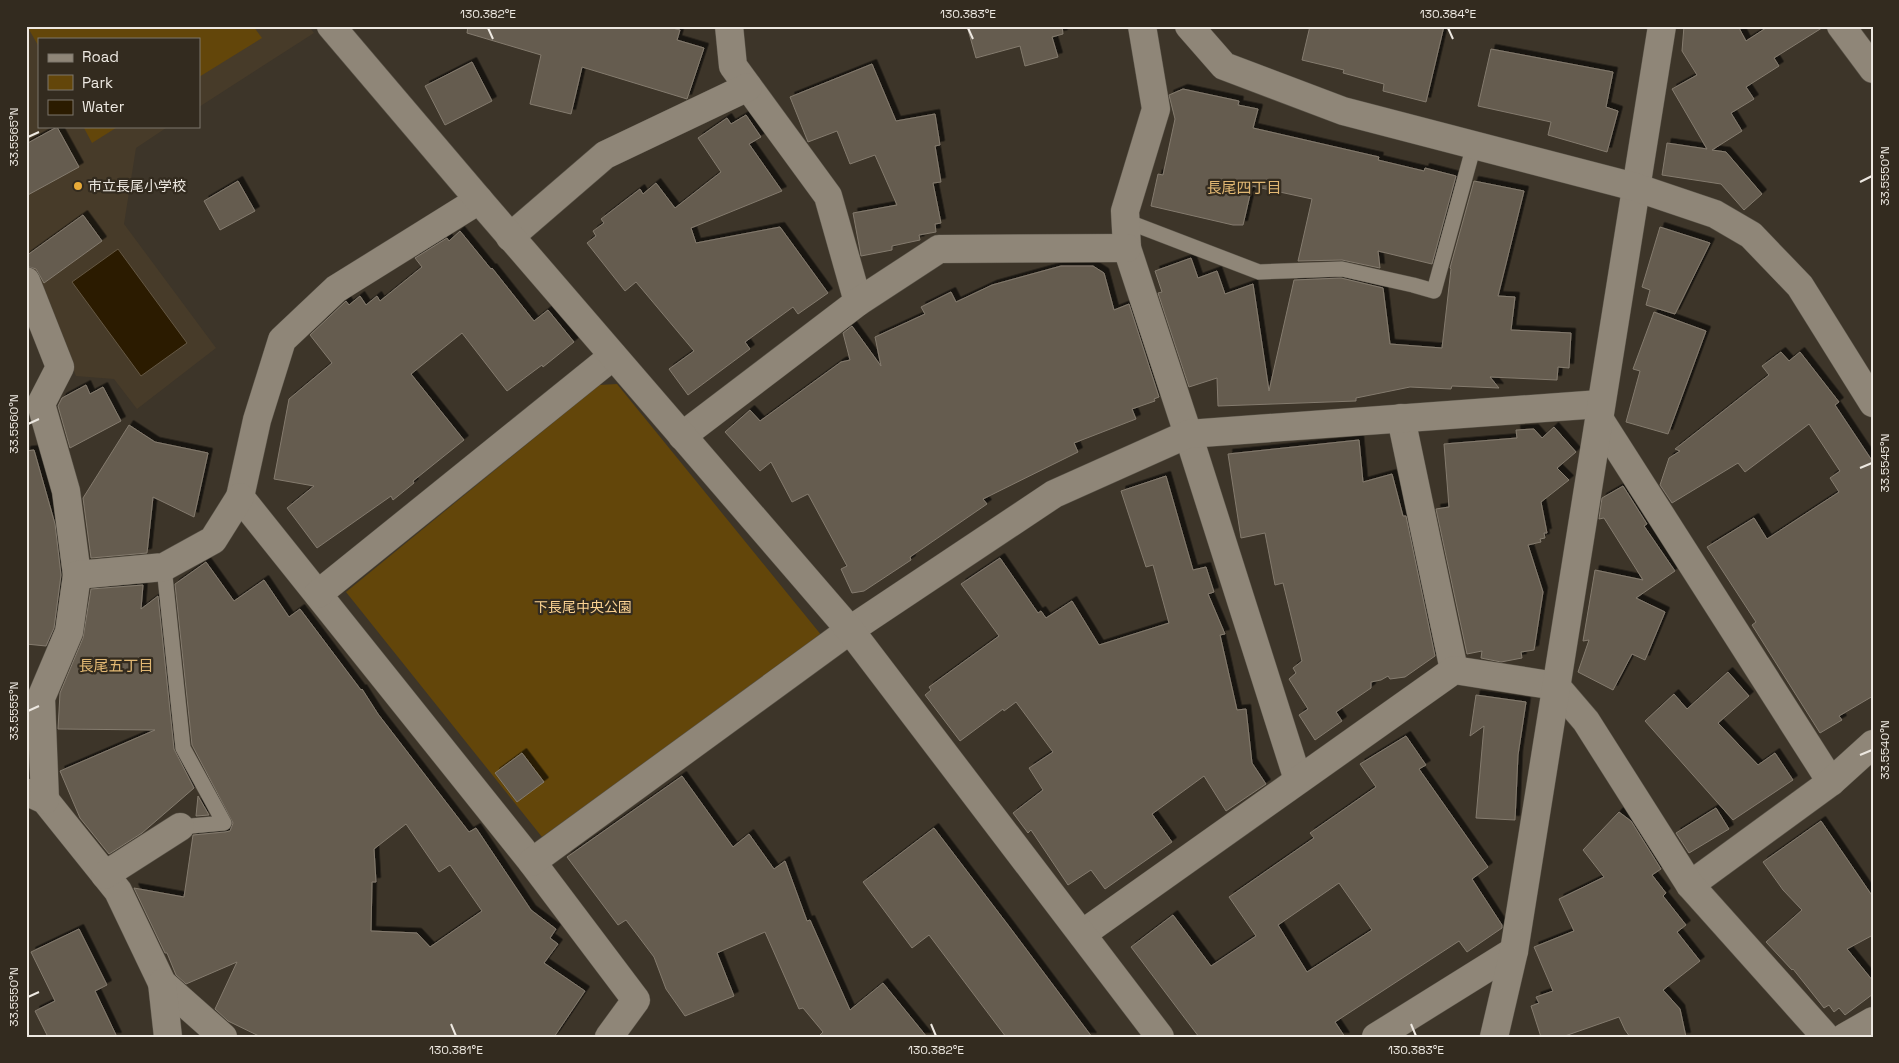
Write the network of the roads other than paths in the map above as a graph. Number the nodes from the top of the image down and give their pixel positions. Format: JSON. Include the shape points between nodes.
{"nodes":[{"id":1,"x":331,"y":26,"type":"edge"},
{"id":2,"x":729,"y":26,"type":"edge"},
{"id":3,"x":1142,"y":26,"type":"edge"},
{"id":4,"x":1189,"y":26,"type":"edge"},
{"id":5,"x":1662,"y":26,"type":"edge"},
{"id":6,"x":1841,"y":26,"type":"edge"},
{"id":7,"x":1873,"y":69,"type":"edge"},
{"id":8,"x":748,"y":86,"type":"junction"},
{"id":9,"x":1474,"y":145,"type":"junction"},
{"id":10,"x":1635,"y":187,"type":"junction"},
{"id":11,"x":479,"y":200,"type":"junction"},
{"id":12,"x":1126,"y":221,"type":"junction"},
{"id":13,"x":510,"y":237,"type":"junction"},
{"id":14,"x":1126,"y":248,"type":"junction"},
{"id":15,"x":26,"y":281,"type":"edge"},
{"id":16,"x":858,"y":302,"type":"junction"},
{"id":17,"x":613,"y":356,"type":"junction"},
{"id":18,"x":1873,"y":403,"type":"edge"},
{"id":19,"x":1600,"y":412,"type":"junction"},
{"id":20,"x":1401,"y":418,"type":"junction"},
{"id":21,"x":1188,"y":434,"type":"junction"},
{"id":22,"x":682,"y":436,"type":"junction"},
{"id":23,"x":240,"y":497,"type":"junction"},
{"id":24,"x":164,"y":567,"type":"junction"},
{"id":25,"x":77,"y":575,"type":"junction"},
{"id":26,"x":318,"y":594,"type":"junction"},
{"id":27,"x":850,"y":630,"type":"junction"},
{"id":28,"x":1454,"y":670,"type":"junction"},
{"id":29,"x":1556,"y":686,"type":"junction"},
{"id":30,"x":1873,"y":744,"type":"edge"},
{"id":31,"x":1298,"y":780,"type":"junction"},
{"id":32,"x":1831,"y":782,"type":"junction"},
{"id":33,"x":36,"y":796,"type":"edge"},
{"id":34,"x":180,"y":827,"type":"joint"},
{"id":35,"x":532,"y":862,"type":"junction"},
{"id":36,"x":105,"y":875,"type":"junction"},
{"id":37,"x":1690,"y":885,"type":"junction"},
{"id":38,"x":1082,"y":934,"type":"junction"},
{"id":39,"x":1514,"y":951,"type":"junction"},
{"id":40,"x":162,"y":983,"type":"junction"},
{"id":41,"x":1873,"y":1021,"type":"edge"},
{"id":42,"x":168,"y":1037,"type":"edge"},
{"id":43,"x":223,"y":1037,"type":"edge"},
{"id":44,"x":609,"y":1037,"type":"edge"},
{"id":45,"x":1160,"y":1037,"type":"edge"},
{"id":46,"x":1376,"y":1037,"type":"edge"},
{"id":47,"x":1494,"y":1037,"type":"edge"},
{"id":48,"x":1826,"y":1037,"type":"edge"},
{"id":49,"x":1846,"y":1037,"type":"edge"}],
"edges":[{"from":1,"to":11,"type":"street"},
{"from":2,"to":8,"type":"street","via":[[733,66]]},
{"from":3,"to":12,"type":"street","via":[[1156,109],[1125,211]]},
{"from":4,"to":9,"type":"street","via":[[1224,66],[1343,111]]},
{"from":5,"to":10,"type":"street"},
{"from":6,"to":7,"type":"street"},
{"from":8,"to":13,"type":"street","via":[[606,155]]},
{"from":8,"to":16,"type":"street","via":[[828,196]]},
{"from":9,"to":10,"type":"street"},
{"from":9,"to":12,"type":"lane","via":[[1434,291],[1342,269],[1259,272]]},
{"from":10,"to":18,"type":"street","via":[[1715,214],[1751,235],[1800,286]]},
{"from":10,"to":19,"type":"street"},
{"from":11,"to":13,"type":"street"},
{"from":11,"to":23,"type":"street","via":[[336,289],[282,340],[257,420]]},
{"from":12,"to":14,"type":"street"},
{"from":13,"to":17,"type":"street"},
{"from":14,"to":16,"type":"street","via":[[939,249]]},
{"from":14,"to":21,"type":"street"},
{"from":15,"to":25,"type":"street","via":[[60,368],[41,404],[66,491]]},
{"from":16,"to":22,"type":"street"},
{"from":17,"to":22,"type":"street"},
{"from":17,"to":26,"type":"street"},
{"from":19,"to":20,"type":"street"},
{"from":19,"to":29,"type":"street"},
{"from":19,"to":32,"type":"street"},
{"from":20,"to":21,"type":"street"},
{"from":20,"to":28,"type":"street"},
{"from":21,"to":27,"type":"street","via":[[1054,494]]},
{"from":21,"to":31,"type":"street"},
{"from":22,"to":27,"type":"street"},
{"from":23,"to":24,"type":"street","via":[[213,540]]},
{"from":23,"to":26,"type":"street"},
{"from":24,"to":25,"type":"street"},
{"from":24,"to":34,"type":"lane","via":[[183,748],[224,823]]},
{"from":25,"to":33,"type":"street","via":[[69,632],[41,698]]},
{"from":26,"to":35,"type":"street"},
{"from":27,"to":35,"type":"street"},
{"from":27,"to":38,"type":"street"},
{"from":28,"to":29,"type":"street"},
{"from":28,"to":31,"type":"street"},
{"from":29,"to":37,"type":"street","via":[[1586,722]]},
{"from":29,"to":39,"type":"street"},
{"from":30,"to":32,"type":"street"},
{"from":31,"to":38,"type":"street"},
{"from":32,"to":37,"type":"street"},
{"from":33,"to":36,"type":"street"},
{"from":34,"to":36,"type":"street"},
{"from":35,"to":44,"type":"street","via":[[636,1000]]},
{"from":36,"to":40,"type":"street","via":[[118,891]]},
{"from":37,"to":48,"type":"street"},
{"from":38,"to":45,"type":"street"},
{"from":39,"to":46,"type":"street"},
{"from":39,"to":47,"type":"street"},
{"from":40,"to":42,"type":"street"},
{"from":40,"to":43,"type":"street"},
{"from":41,"to":49,"type":"street"}]}
